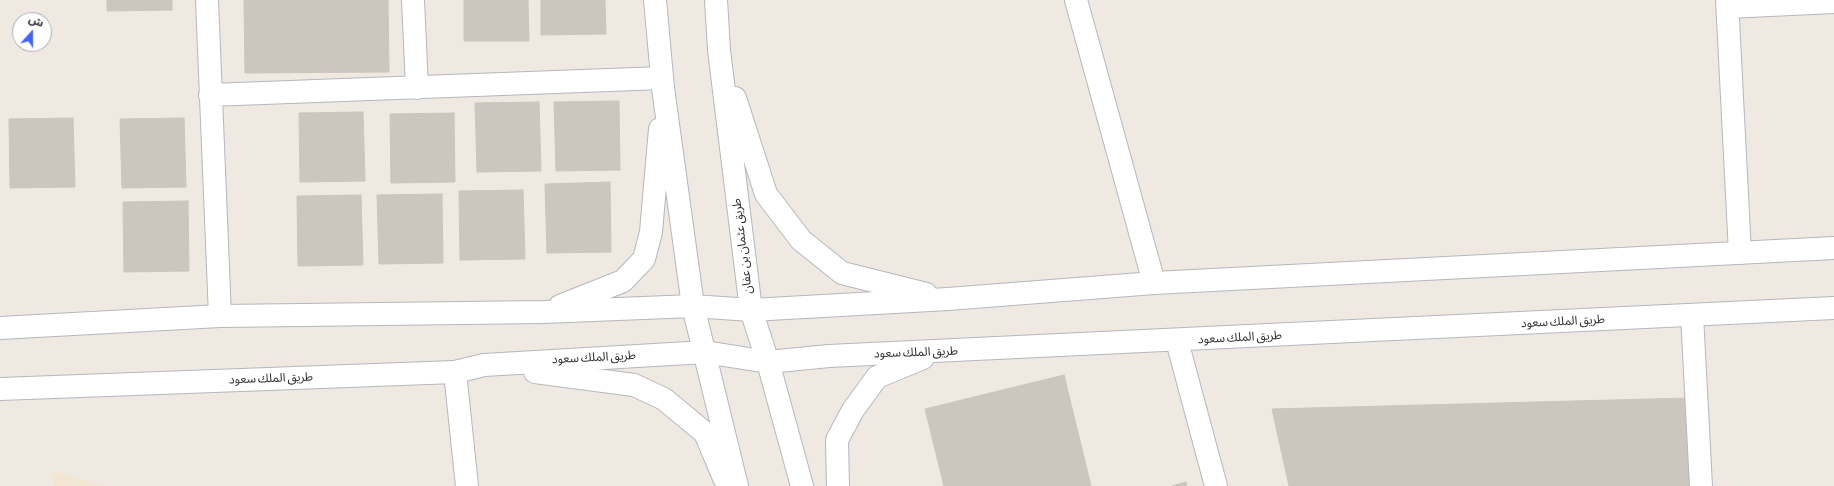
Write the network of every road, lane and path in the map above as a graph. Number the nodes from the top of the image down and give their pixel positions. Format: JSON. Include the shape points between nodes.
{"nodes":[{"id":1,"x":206,"y":0,"type":"edge"},
{"id":2,"x":413,"y":0,"type":"edge"},
{"id":3,"x":655,"y":0,"type":"edge"},
{"id":4,"x":716,"y":0,"type":"edge"},
{"id":5,"x":1076,"y":0,"type":"edge"},
{"id":6,"x":1834,"y":2,"type":"edge"},
{"id":7,"x":1728,"y":4,"type":"edge"},
{"id":8,"x":719,"y":50,"type":"junction"},
{"id":9,"x":662,"y":83,"type":"junction"},
{"id":10,"x":417,"y":88,"type":"junction"},
{"id":11,"x":210,"y":95,"type":"junction"},
{"id":12,"x":1834,"y":248,"type":"edge"},
{"id":13,"x":1740,"y":253,"type":"junction"},
{"id":14,"x":1154,"y":282,"type":"junction"},
{"id":15,"x":948,"y":299,"type":"junction"},
{"id":16,"x":693,"y":306,"type":"junction"},
{"id":17,"x":1834,"y":308,"type":"edge"},
{"id":18,"x":751,"y":310,"type":"junction"},
{"id":19,"x":543,"y":312,"type":"junction"},
{"id":20,"x":1692,"y":315,"type":"junction"},
{"id":21,"x":220,"y":316,"type":"junction"},
{"id":22,"x":0,"y":328,"type":"edge"},
{"id":23,"x":1177,"y":341,"type":"junction"},
{"id":24,"x":989,"y":350,"type":"junction"},
{"id":25,"x":705,"y":352,"type":"junction"},
{"id":26,"x":768,"y":362,"type":"junction"},
{"id":27,"x":484,"y":365,"type":"junction"},
{"id":28,"x":455,"y":372,"type":"junction"},
{"id":29,"x":0,"y":389,"type":"edge"},
{"id":30,"x":467,"y":486,"type":"edge"},
{"id":31,"x":728,"y":486,"type":"edge"},
{"id":32,"x":737,"y":486,"type":"edge"},
{"id":33,"x":802,"y":486,"type":"edge"},
{"id":34,"x":838,"y":486,"type":"edge"},
{"id":35,"x":1216,"y":486,"type":"edge"},
{"id":36,"x":1701,"y":486,"type":"edge"}],
"edges":[{"from":1,"to":11,"type":"main road"},
{"from":2,"to":10,"type":"main road"},
{"from":3,"to":9,"type":"main road"},
{"from":4,"to":8,"type":"main road","name":"طريق عثمان بن عفان"},
{"from":5,"to":14,"type":"main road"},
{"from":6,"to":7,"type":"main road"},
{"from":7,"to":13,"type":"main road"},
{"from":8,"to":15,"type":"main road","via":[[766,194],[801,240],[842,273]]},
{"from":8,"to":18,"type":"main road","name":"طريق عثمان بن عفان"},
{"from":9,"to":10,"type":"main road"},
{"from":9,"to":16,"type":"main road"},
{"from":9,"to":19,"type":"main road","via":[[651,232],[644,259],[623,281]]},
{"from":10,"to":11,"type":"main road"},
{"from":11,"to":21,"type":"main road"},
{"from":12,"to":13,"type":"main road"},
{"from":13,"to":14,"type":"main road"},
{"from":14,"to":15,"type":"main road"},
{"from":15,"to":18,"type":"main road"},
{"from":16,"to":18,"type":"main road"},
{"from":16,"to":19,"type":"main road"},
{"from":16,"to":25,"type":"main road"},
{"from":17,"to":20,"type":"main road","name":"طريق الملك سعود"},
{"from":18,"to":26,"type":"main road","name":"طريق عثمان بن عفان"},
{"from":19,"to":21,"type":"main road"},
{"from":20,"to":23,"type":"main road","name":"طريق الملك سعود"},
{"from":20,"to":36,"type":"main road"},
{"from":21,"to":22,"type":"main road"},
{"from":23,"to":24,"type":"main road","name":"طريق الملك سعود"},
{"from":23,"to":35,"type":"main road"},
{"from":24,"to":26,"type":"main road","name":"طريق الملك سعود","via":[[829,356]]},
{"from":24,"to":34,"type":"main road","via":[[920,359],[877,377],[852,410],[837,440]]},
{"from":25,"to":26,"type":"main road","name":"طريق الملك سعود"},
{"from":25,"to":27,"type":"main road","name":"طريق الملك سعود"},
{"from":25,"to":32,"type":"main road"},
{"from":26,"to":33,"type":"main road","name":"طريق عثمان بن عفان"},
{"from":27,"to":28,"type":"main road","name":"طريق الملك سعود"},
{"from":27,"to":31,"type":"main road","via":[[634,385],[664,399],[705,433]]},
{"from":28,"to":29,"type":"main road","name":"طريق الملك سعود"},
{"from":28,"to":30,"type":"main road"}]}
